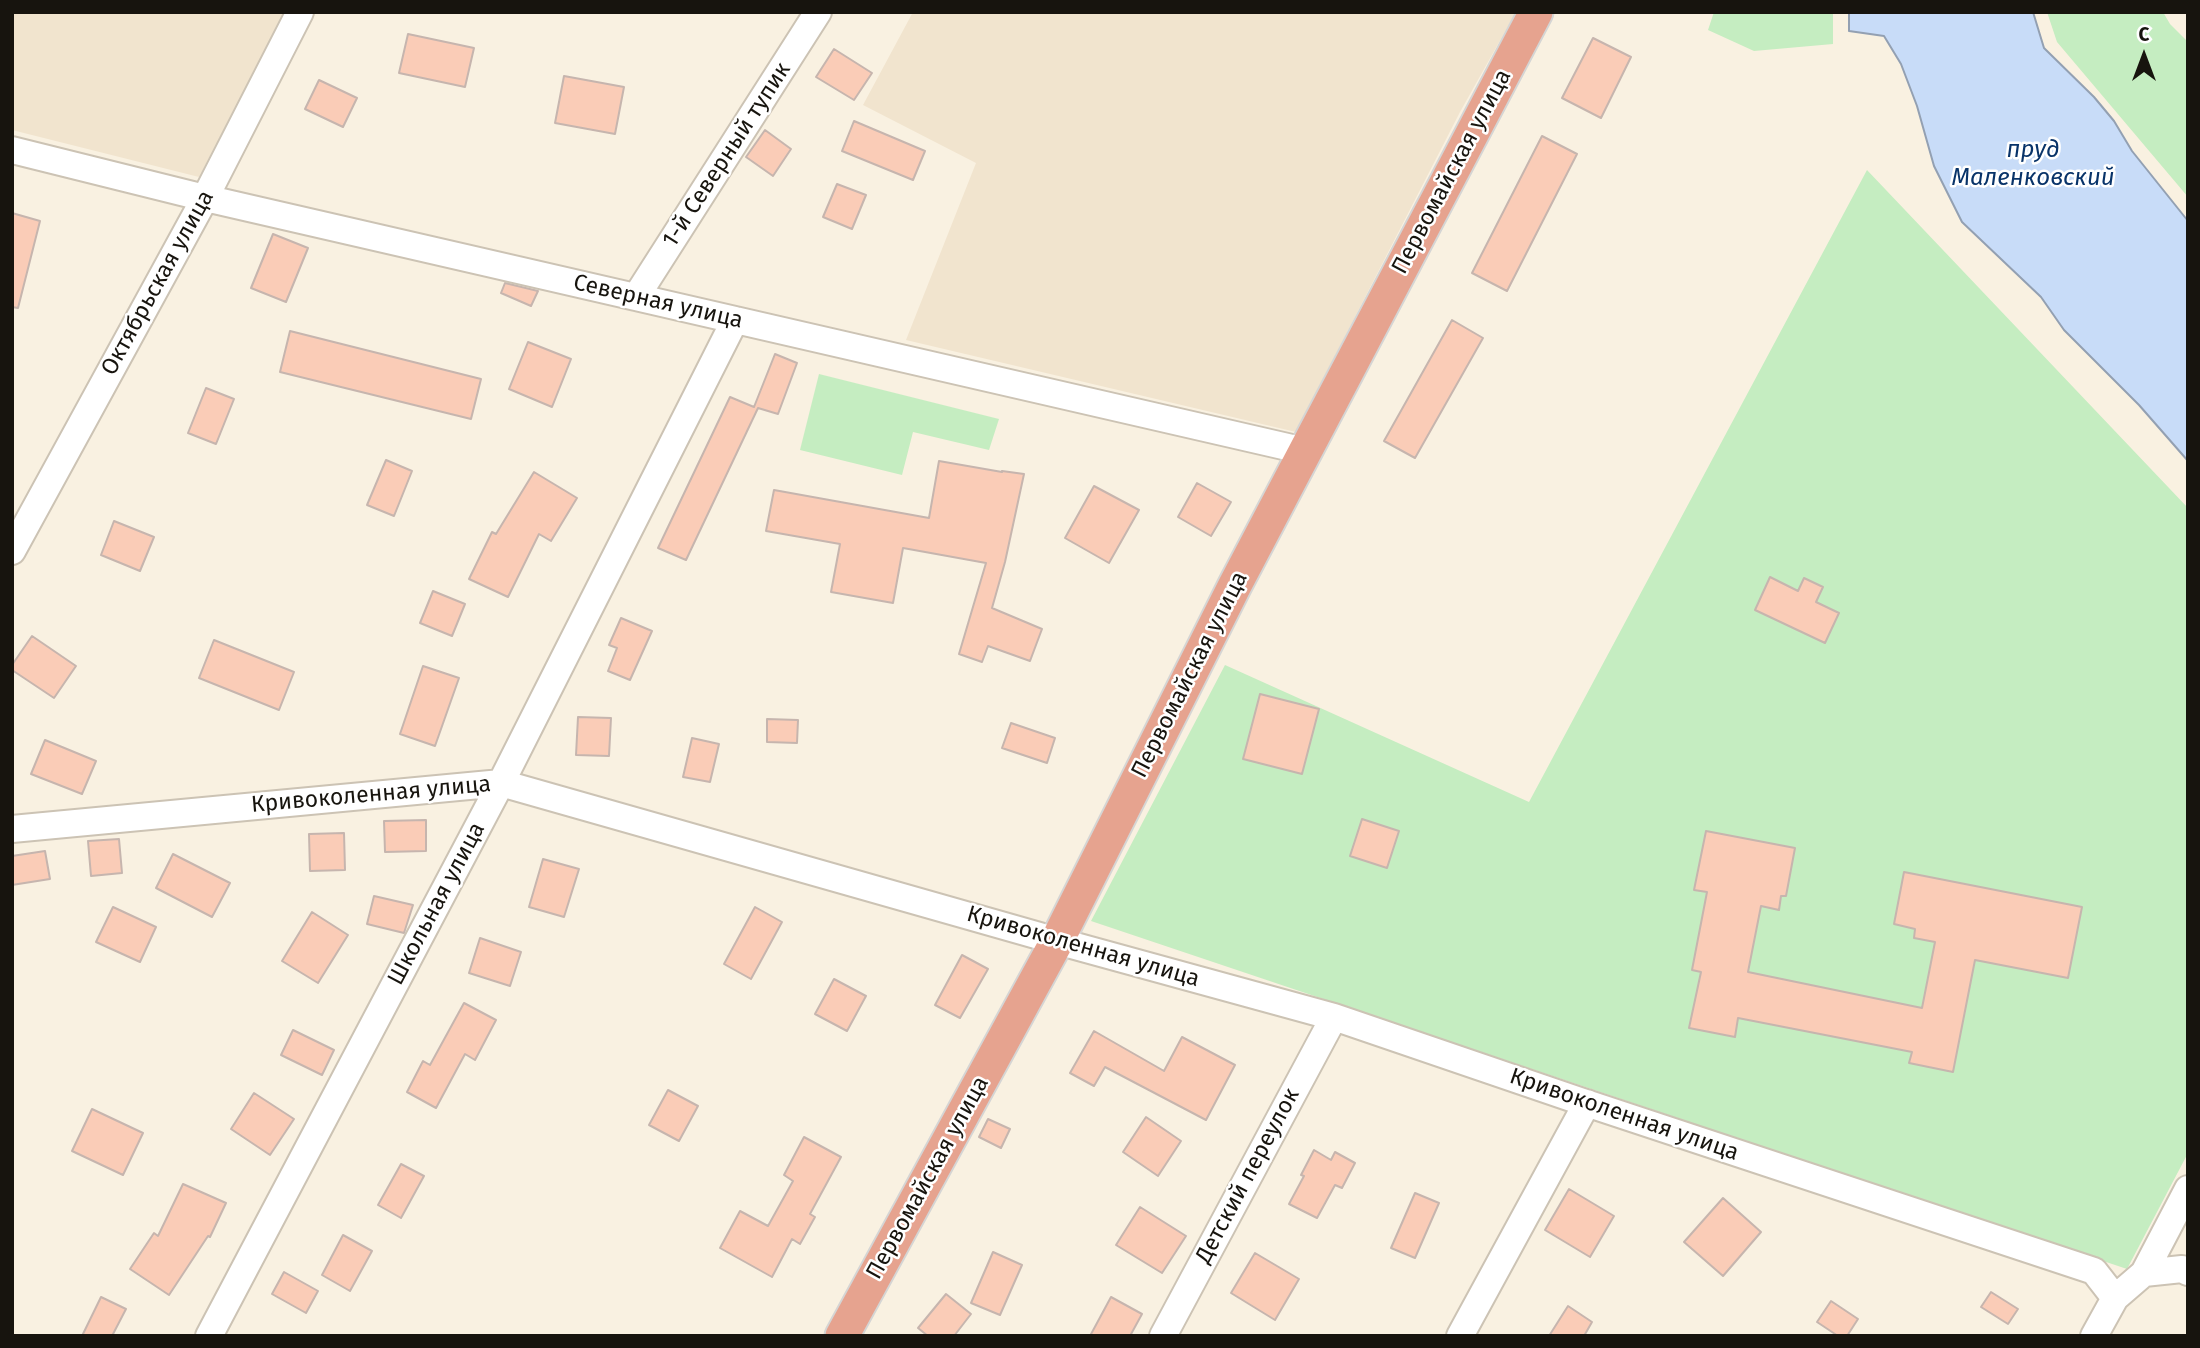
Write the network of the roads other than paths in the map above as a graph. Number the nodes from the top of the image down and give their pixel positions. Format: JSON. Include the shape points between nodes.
{"nodes":[{"id":1,"x":300,"y":12,"type":"edge"},
{"id":2,"x":818,"y":12,"type":"edge"},
{"id":3,"x":1535,"y":12,"type":"edge"},
{"id":4,"x":12,"y":150,"type":"edge"},
{"id":5,"x":205,"y":198,"type":"junction"},
{"id":6,"x":636,"y":297,"type":"junction"},
{"id":7,"x":735,"y":320,"type":"junction"},
{"id":8,"x":1305,"y":451,"type":"junction"},
{"id":9,"x":12,"y":551,"type":"edge"},
{"id":10,"x":501,"y":783,"type":"junction"},
{"id":11,"x":12,"y":828,"type":"edge"},
{"id":12,"x":1057,"y":941,"type":"junction"},
{"id":13,"x":1334,"y":1017,"type":"junction"},
{"id":14,"x":1587,"y":1103,"type":"junction"},
{"id":15,"x":2188,"y":1189,"type":"edge"},
{"id":16,"x":2188,"y":1272,"type":"edge"},
{"id":17,"x":2144,"y":1273,"type":"junction"},
{"id":18,"x":2115,"y":1298,"type":"junction"},
{"id":19,"x":209,"y":1336,"type":"edge"},
{"id":20,"x":842,"y":1336,"type":"edge"},
{"id":21,"x":1163,"y":1336,"type":"edge"},
{"id":22,"x":1460,"y":1336,"type":"edge"},
{"id":23,"x":2094,"y":1336,"type":"edge"}],
"edges":[{"from":1,"to":5,"type":"street","name":"Октябрьская улица"},
{"from":2,"to":6,"type":"street","name":"1-й Северный тупик"},
{"from":3,"to":8,"type":"main road","name":"Первомайская улица"},
{"from":4,"to":5,"type":"street","name":"Северная улица"},
{"from":5,"to":6,"type":"street","name":"Северная улица"},
{"from":5,"to":9,"type":"street","name":"Октябрьская улица"},
{"from":6,"to":7,"type":"street","name":"Северная улица"},
{"from":7,"to":8,"type":"street","name":"Северная улица"},
{"from":7,"to":10,"type":"street","name":"Школьная улица"},
{"from":8,"to":12,"type":"main road","name":"Первомайская улица"},
{"from":10,"to":11,"type":"street","name":"Кривоколенная улица"},
{"from":10,"to":12,"type":"street","name":"Кривоколенная улица"},
{"from":10,"to":19,"type":"street","name":"Школьная улица"},
{"from":12,"to":13,"type":"street","name":"Кривоколенная улица"},
{"from":12,"to":20,"type":"main road","name":"Первомайская улица"},
{"from":13,"to":14,"type":"street","name":"Кривоколенная улица"},
{"from":13,"to":21,"type":"street","name":"Детский переулок"},
{"from":14,"to":18,"type":"street","name":"Кривоколенная улица","via":[[2094,1271]]},
{"from":14,"to":22,"type":"street"},
{"from":15,"to":17,"type":"street"},
{"from":16,"to":17,"type":"street"},
{"from":17,"to":18,"type":"street"},
{"from":18,"to":23,"type":"street"}]}
